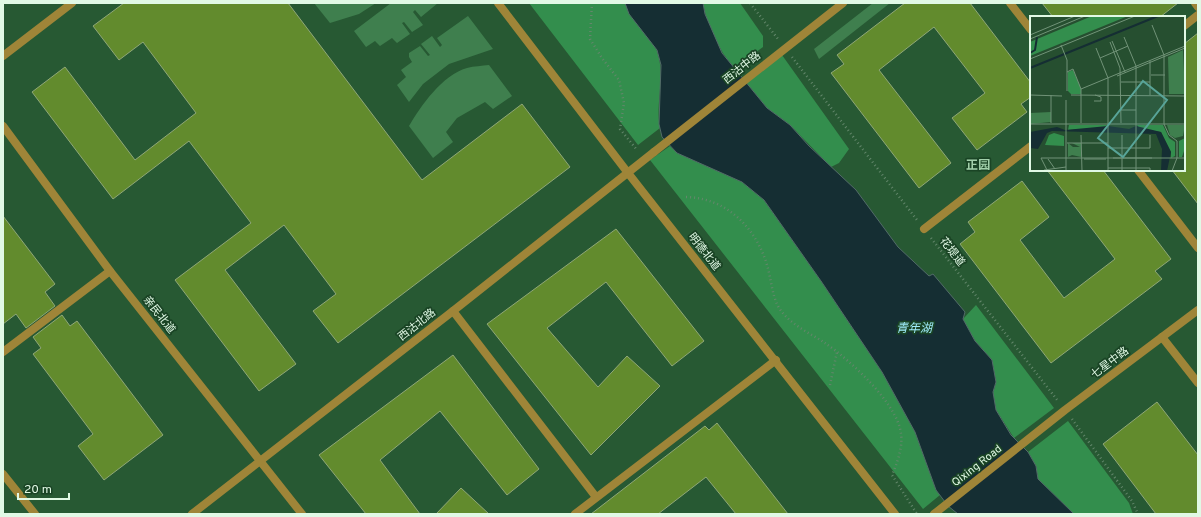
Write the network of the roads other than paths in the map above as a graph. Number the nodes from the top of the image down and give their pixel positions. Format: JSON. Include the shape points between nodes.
{"nodes":[{"id":1,"x":72,"y":3,"type":"edge"},
{"id":2,"x":498,"y":3,"type":"edge"},
{"id":3,"x":843,"y":3,"type":"edge"},
{"id":4,"x":1010,"y":3,"type":"edge"},
{"id":5,"x":1195,"y":3,"type":"edge"},
{"id":6,"x":1198,"y":7,"type":"edge"},
{"id":7,"x":1198,"y":15,"type":"edge"},
{"id":8,"x":1185,"y":25,"type":"edge"},
{"id":9,"x":1030,"y":29,"type":"edge"},
{"id":10,"x":3,"y":56,"type":"edge"},
{"id":11,"x":3,"y":126,"type":"edge"},
{"id":12,"x":1030,"y":147,"type":"edge"},
{"id":13,"x":654,"y":152,"type":"joint"},
{"id":14,"x":1139,"y":171,"type":"edge"},
{"id":15,"x":628,"y":173,"type":"junction"},
{"id":16,"x":924,"y":229,"type":"road end"},
{"id":17,"x":1198,"y":248,"type":"edge"},
{"id":18,"x":110,"y":270,"type":"junction"},
{"id":19,"x":1198,"y":310,"type":"edge"},
{"id":20,"x":453,"y":312,"type":"junction"},
{"id":21,"x":1162,"y":337,"type":"junction"},
{"id":22,"x":3,"y":352,"type":"edge"},
{"id":23,"x":776,"y":360,"type":"junction"},
{"id":24,"x":1198,"y":383,"type":"edge"},
{"id":25,"x":1035,"y":435,"type":"joint"},
{"id":26,"x":261,"y":462,"type":"junction"},
{"id":27,"x":3,"y":474,"type":"edge"},
{"id":28,"x":596,"y":497,"type":"junction"},
{"id":29,"x":35,"y":514,"type":"edge"},
{"id":30,"x":192,"y":514,"type":"edge"},
{"id":31,"x":302,"y":514,"type":"edge"},
{"id":32,"x":575,"y":514,"type":"edge"},
{"id":33,"x":895,"y":514,"type":"edge"},
{"id":34,"x":934,"y":514,"type":"edge"}],
"edges":[{"from":1,"to":10,"type":"street"},
{"from":2,"to":15,"type":"street","name":"明德北道"},
{"from":3,"to":13,"type":"street","name":"西沽中路"},
{"from":4,"to":9,"type":"street"},
{"from":5,"to":6,"type":"street"},
{"from":7,"to":8,"type":"street"},
{"from":11,"to":18,"type":"street","name":"亲民北道"},
{"from":12,"to":16,"type":"street"},
{"from":13,"to":15,"type":"street","name":"西沽北路"},
{"from":14,"to":17,"type":"street"},
{"from":15,"to":20,"type":"street","name":"西沽北路"},
{"from":15,"to":23,"type":"street","name":"明德北道"},
{"from":18,"to":22,"type":"street"},
{"from":18,"to":26,"type":"street","name":"亲民北道"},
{"from":19,"to":21,"type":"street","name":"七星中路"},
{"from":20,"to":26,"type":"street","name":"西沽北路"},
{"from":20,"to":28,"type":"street"},
{"from":21,"to":24,"type":"street"},
{"from":21,"to":25,"type":"street","name":"七星中路"},
{"from":23,"to":28,"type":"street"},
{"from":23,"to":33,"type":"street","name":"明德北道"},
{"from":25,"to":34,"type":"street","name":"Qixing Road"},
{"from":26,"to":30,"type":"street","name":"西沽北路"},
{"from":26,"to":31,"type":"street","name":"亲民北道"},
{"from":27,"to":29,"type":"street"},
{"from":28,"to":32,"type":"street"}]}
